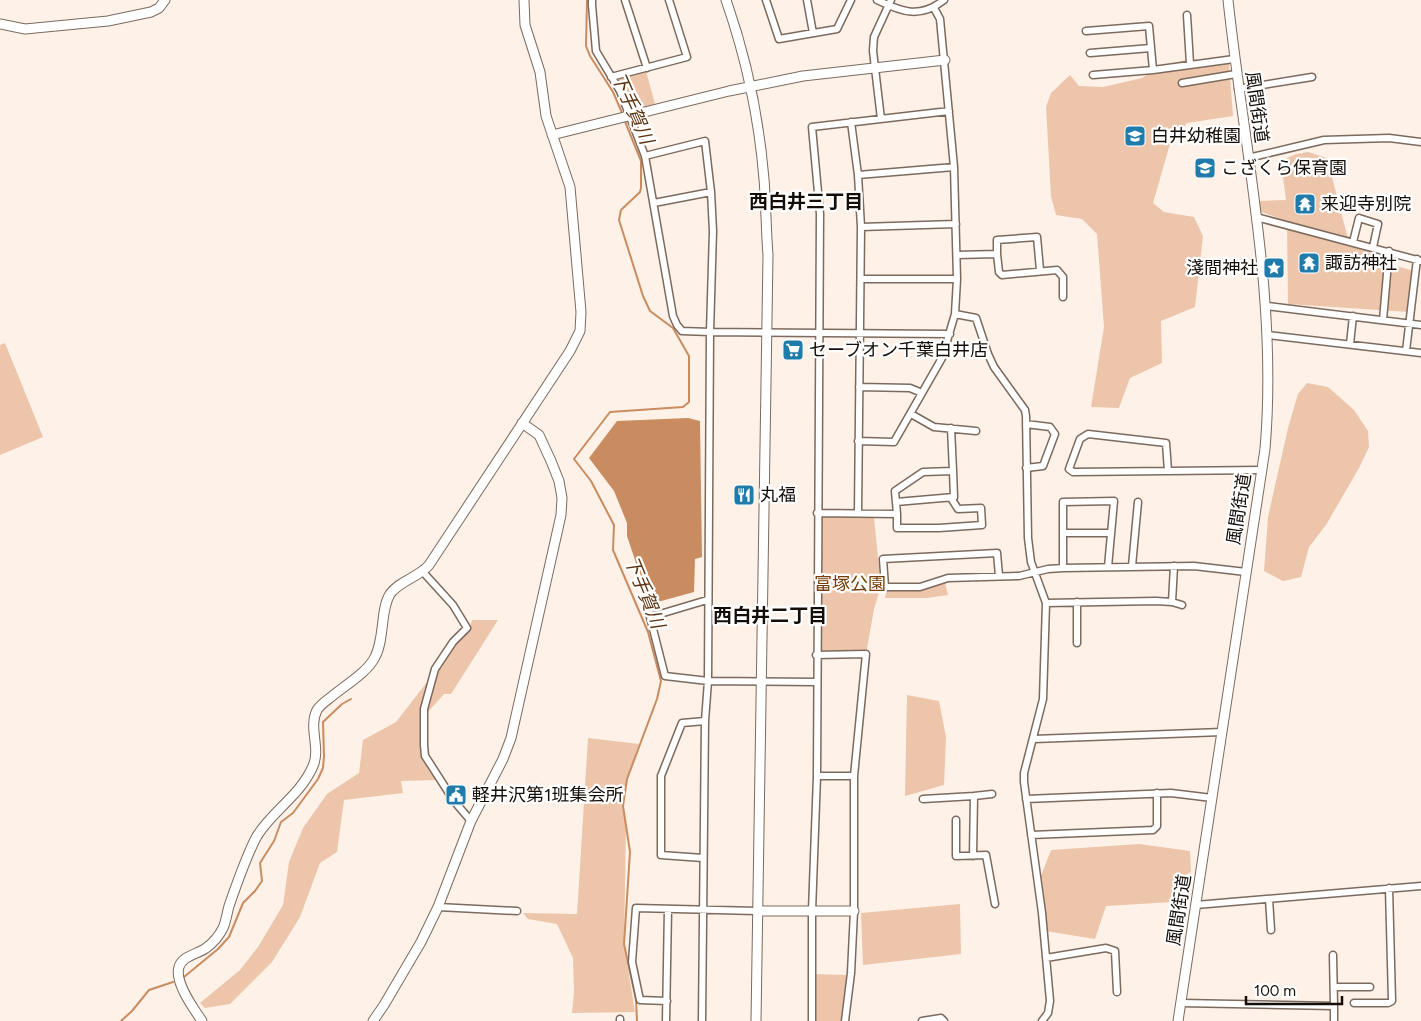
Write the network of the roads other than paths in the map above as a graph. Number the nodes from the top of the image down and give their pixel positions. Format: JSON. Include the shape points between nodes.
{"nodes":[{"id":1,"x":164,"y":0,"type":"edge"},
{"id":2,"x":524,"y":0,"type":"edge"},
{"id":3,"x":592,"y":0,"type":"edge"},
{"id":4,"x":625,"y":0,"type":"edge"},
{"id":5,"x":669,"y":0,"type":"edge"},
{"id":6,"x":726,"y":0,"type":"edge"},
{"id":7,"x":766,"y":0,"type":"edge"},
{"id":8,"x":807,"y":0,"type":"edge"},
{"id":9,"x":851,"y":0,"type":"edge"},
{"id":10,"x":877,"y":0,"type":"edge"},
{"id":11,"x":944,"y":0,"type":"edge"},
{"id":12,"x":1228,"y":0,"type":"edge"},
{"id":13,"x":890,"y":3,"type":"edge"},
{"id":14,"x":934,"y":8,"type":"junction"},
{"id":15,"x":1187,"y":15,"type":"dead end"},
{"id":16,"x":0,"y":24,"type":"edge"},
{"id":17,"x":1086,"y":31,"type":"dead end"},
{"id":18,"x":813,"y":33,"type":"junction"},
{"id":19,"x":1151,"y":48,"type":"junction"},
{"id":20,"x":1090,"y":53,"type":"dead end"},
{"id":21,"x":1234,"y":59,"type":"junction"},
{"id":22,"x":944,"y":60,"type":"junction"},
{"id":23,"x":1190,"y":64,"type":"junction"},
{"id":24,"x":875,"y":67,"type":"junction"},
{"id":25,"x":647,"y":68,"type":"junction"},
{"id":26,"x":1153,"y":70,"type":"junction"},
{"id":27,"x":1236,"y":74,"type":"junction"},
{"id":28,"x":1093,"y":76,"type":"dead end"},
{"id":29,"x":612,"y":77,"type":"junction"},
{"id":30,"x":1312,"y":77,"type":"dead end"},
{"id":31,"x":1182,"y":83,"type":"dead end"},
{"id":32,"x":751,"y":87,"type":"junction"},
{"id":33,"x":1238,"y":89,"type":"junction"},
{"id":34,"x":949,"y":111,"type":"junction"},
{"id":35,"x":626,"y":117,"type":"junction"},
{"id":36,"x":881,"y":119,"type":"junction"},
{"id":37,"x":851,"y":122,"type":"junction"},
{"id":38,"x":552,"y":134,"type":"junction"},
{"id":39,"x":1421,"y":142,"type":"edge"},
{"id":40,"x":645,"y":156,"type":"junction"},
{"id":41,"x":1248,"y":158,"type":"junction"},
{"id":42,"x":954,"y":167,"type":"junction"},
{"id":43,"x":858,"y":175,"type":"junction"},
{"id":44,"x":711,"y":192,"type":"junction"},
{"id":45,"x":654,"y":203,"type":"junction"},
{"id":46,"x":1256,"y":217,"type":"junction"},
{"id":47,"x":956,"y":224,"type":"junction"},
{"id":48,"x":861,"y":227,"type":"junction"},
{"id":49,"x":1353,"y":242,"type":"junction"},
{"id":50,"x":1373,"y":247,"type":"junction"},
{"id":51,"x":1389,"y":251,"type":"junction"},
{"id":52,"x":997,"y":254,"type":"junction"},
{"id":53,"x":957,"y":255,"type":"junction"},
{"id":54,"x":1419,"y":260,"type":"edge"},
{"id":55,"x":1040,"y":270,"type":"junction"},
{"id":56,"x":861,"y":280,"type":"junction"},
{"id":57,"x":957,"y":280,"type":"junction"},
{"id":58,"x":1063,"y":297,"type":"dead end"},
{"id":59,"x":1267,"y":306,"type":"junction"},
{"id":60,"x":955,"y":314,"type":"junction"},
{"id":61,"x":1353,"y":316,"type":"junction"},
{"id":62,"x":1383,"y":320,"type":"junction"},
{"id":63,"x":1410,"y":324,"type":"junction"},
{"id":64,"x":1421,"y":325,"type":"edge"},
{"id":65,"x":710,"y":332,"type":"junction"},
{"id":66,"x":859,"y":332,"type":"junction"},
{"id":67,"x":766,"y":333,"type":"junction"},
{"id":68,"x":820,"y":333,"type":"junction"},
{"id":69,"x":950,"y":334,"type":"junction"},
{"id":70,"x":1268,"y":335,"type":"junction"},
{"id":71,"x":1350,"y":344,"type":"junction"},
{"id":72,"x":1406,"y":351,"type":"junction"},
{"id":73,"x":1421,"y":353,"type":"edge"},
{"id":74,"x":859,"y":387,"type":"junction"},
{"id":75,"x":922,"y":394,"type":"junction"},
{"id":76,"x":911,"y":414,"type":"junction"},
{"id":77,"x":522,"y":423,"type":"junction"},
{"id":78,"x":1026,"y":424,"type":"junction"},
{"id":79,"x":951,"y":428,"type":"junction"},
{"id":80,"x":976,"y":431,"type":"dead end"},
{"id":81,"x":858,"y":441,"type":"junction"},
{"id":82,"x":1026,"y":468,"type":"junction"},
{"id":83,"x":953,"y":470,"type":"junction"},
{"id":84,"x":1262,"y":470,"type":"junction"},
{"id":85,"x":1168,"y":471,"type":"junction"},
{"id":86,"x":951,"y":498,"type":"junction"},
{"id":87,"x":896,"y":502,"type":"junction"},
{"id":88,"x":1138,"y":502,"type":"dead end"},
{"id":89,"x":817,"y":512,"type":"junction"},
{"id":90,"x":858,"y":513,"type":"junction"},
{"id":91,"x":897,"y":514,"type":"junction"},
{"id":92,"x":1111,"y":533,"type":"junction"},
{"id":93,"x":1063,"y":534,"type":"junction"},
{"id":94,"x":1132,"y":566,"type":"junction"},
{"id":95,"x":1174,"y":566,"type":"junction"},
{"id":96,"x":1108,"y":567,"type":"junction"},
{"id":97,"x":1063,"y":568,"type":"junction"},
{"id":98,"x":423,"y":572,"type":"junction"},
{"id":99,"x":1034,"y":572,"type":"junction"},
{"id":100,"x":1246,"y":572,"type":"junction"},
{"id":101,"x":999,"y":576,"type":"junction"},
{"id":102,"x":707,"y":600,"type":"junction"},
{"id":103,"x":1077,"y":602,"type":"junction"},
{"id":104,"x":1172,"y":602,"type":"junction"},
{"id":105,"x":1046,"y":603,"type":"junction"},
{"id":106,"x":1182,"y":605,"type":"dead end"},
{"id":107,"x":1077,"y":643,"type":"dead end"},
{"id":108,"x":816,"y":655,"type":"junction"},
{"id":109,"x":708,"y":680,"type":"junction"},
{"id":110,"x":761,"y":682,"type":"junction"},
{"id":111,"x":816,"y":682,"type":"junction"},
{"id":112,"x":705,"y":721,"type":"junction"},
{"id":113,"x":1222,"y":732,"type":"junction"},
{"id":114,"x":1034,"y":739,"type":"junction"},
{"id":115,"x":817,"y":776,"type":"junction"},
{"id":116,"x":854,"y":776,"type":"junction"},
{"id":117,"x":1157,"y":793,"type":"junction"},
{"id":118,"x":992,"y":794,"type":"dead end"},
{"id":119,"x":974,"y":796,"type":"junction"},
{"id":120,"x":1212,"y":798,"type":"junction"},
{"id":121,"x":1026,"y":799,"type":"junction"},
{"id":122,"x":923,"y":800,"type":"dead end"},
{"id":123,"x":956,"y":820,"type":"dead end"},
{"id":124,"x":471,"y":821,"type":"junction"},
{"id":125,"x":1031,"y":835,"type":"junction"},
{"id":126,"x":973,"y":856,"type":"junction"},
{"id":127,"x":703,"y":858,"type":"junction"},
{"id":128,"x":1421,"y":886,"type":"edge"},
{"id":129,"x":1389,"y":888,"type":"junction"},
{"id":130,"x":1269,"y":899,"type":"junction"},
{"id":131,"x":995,"y":904,"type":"dead end"},
{"id":132,"x":1196,"y":905,"type":"junction"},
{"id":133,"x":438,"y":907,"type":"junction"},
{"id":134,"x":668,"y":909,"type":"junction"},
{"id":135,"x":703,"y":910,"type":"junction"},
{"id":136,"x":812,"y":910,"type":"junction"},
{"id":137,"x":517,"y":911,"type":"dead end"},
{"id":138,"x":757,"y":911,"type":"junction"},
{"id":139,"x":854,"y":911,"type":"junction"},
{"id":140,"x":1272,"y":930,"type":"dead end"},
{"id":141,"x":1333,"y":955,"type":"dead end"},
{"id":142,"x":1046,"y":958,"type":"junction"},
{"id":143,"x":1334,"y":987,"type":"junction"},
{"id":144,"x":1370,"y":987,"type":"dead end"},
{"id":145,"x":1117,"y":992,"type":"dead end"},
{"id":146,"x":666,"y":1001,"type":"junction"},
{"id":147,"x":1181,"y":1002,"type":"junction"},
{"id":148,"x":1354,"y":1003,"type":"dead end"},
{"id":149,"x":1334,"y":1006,"type":"junction"},
{"id":150,"x":377,"y":1019,"type":"edge"},
{"id":151,"x":202,"y":1021,"type":"edge"},
{"id":152,"x":666,"y":1021,"type":"edge"},
{"id":153,"x":702,"y":1021,"type":"edge"},
{"id":154,"x":756,"y":1021,"type":"edge"},
{"id":155,"x":812,"y":1021,"type":"edge"},
{"id":156,"x":845,"y":1021,"type":"edge"},
{"id":157,"x":922,"y":1021,"type":"edge"},
{"id":158,"x":944,"y":1021,"type":"edge"},
{"id":159,"x":1042,"y":1021,"type":"edge"},
{"id":160,"x":1178,"y":1021,"type":"edge"},
{"id":161,"x":1334,"y":1021,"type":"edge"}],
"edges":[{"from":1,"to":16,"type":"street","via":[[152,12],[108,21],[25,29]]},
{"from":2,"to":38,"type":"street","via":[[525,25],[540,72]]},
{"from":3,"to":29,"type":"street","via":[[596,51]]},
{"from":4,"to":25,"type":"street"},
{"from":5,"to":25,"type":"street","via":[[687,57]]},
{"from":6,"to":32,"type":"street"},
{"from":7,"to":18,"type":"street","via":[[779,39]]},
{"from":8,"to":18,"type":"street"},
{"from":9,"to":18,"type":"street","via":[[837,29]]},
{"from":10,"to":13,"type":"street"},
{"from":11,"to":14,"type":"street"},
{"from":12,"to":21,"type":"street","name":"風間街道"},
{"from":13,"to":14,"type":"street","via":[[914,13]]},
{"from":13,"to":24,"type":"street","via":[[874,37]]},
{"from":14,"to":22,"type":"street","via":[[940,19]]},
{"from":15,"to":23,"type":"street"},
{"from":17,"to":19,"type":"street","via":[[1149,26]]},
{"from":19,"to":20,"type":"street"},
{"from":19,"to":26,"type":"street"},
{"from":21,"to":23,"type":"street"},
{"from":21,"to":27,"type":"street","name":"風間街道"},
{"from":22,"to":24,"type":"street"},
{"from":22,"to":34,"type":"street"},
{"from":23,"to":26,"type":"street"},
{"from":24,"to":32,"type":"street","via":[[802,76]]},
{"from":24,"to":36,"type":"street"},
{"from":25,"to":29,"type":"street"},
{"from":26,"to":28,"type":"street"},
{"from":27,"to":31,"type":"street"},
{"from":27,"to":33,"type":"street","name":"風間街道"},
{"from":29,"to":35,"type":"street","via":[[620,91]]},
{"from":30,"to":33,"type":"street"},
{"from":32,"to":35,"type":"street"},
{"from":32,"to":67,"type":"street","via":[[764,179],[768,255]]},
{"from":33,"to":41,"type":"street","name":"風間街道"},
{"from":34,"to":36,"type":"street"},
{"from":34,"to":42,"type":"street"},
{"from":35,"to":38,"type":"street"},
{"from":35,"to":40,"type":"street"},
{"from":36,"to":37,"type":"street"},
{"from":37,"to":43,"type":"street"},
{"from":37,"to":68,"type":"street","via":[[812,127],[820,214]]},
{"from":38,"to":77,"type":"street","via":[[570,187],[582,322],[576,341]]},
{"from":39,"to":41,"type":"street","via":[[1390,138],[1324,140]]},
{"from":40,"to":44,"type":"street","via":[[705,141]]},
{"from":40,"to":45,"type":"street"},
{"from":41,"to":46,"type":"street","name":"風間街道"},
{"from":42,"to":43,"type":"street"},
{"from":42,"to":47,"type":"street"},
{"from":43,"to":48,"type":"street"},
{"from":44,"to":45,"type":"street"},
{"from":44,"to":65,"type":"street"},
{"from":45,"to":65,"type":"street","via":[[677,325],[682,331]]},
{"from":46,"to":49,"type":"street"},
{"from":46,"to":59,"type":"street","name":"風間街道"},
{"from":47,"to":48,"type":"street"},
{"from":47,"to":53,"type":"street"},
{"from":48,"to":56,"type":"street"},
{"from":49,"to":50,"type":"street"},
{"from":49,"to":50,"type":"street","via":[[1359,218],[1378,224]]},
{"from":50,"to":51,"type":"street"},
{"from":51,"to":54,"type":"street"},
{"from":51,"to":62,"type":"street"},
{"from":52,"to":53,"type":"street"},
{"from":52,"to":55,"type":"street","via":[[1002,275]]},
{"from":52,"to":55,"type":"street","via":[[997,240],[1037,237]]},
{"from":53,"to":57,"type":"street"},
{"from":54,"to":63,"type":"street"},
{"from":55,"to":58,"type":"street","via":[[1057,270],[1063,277]]},
{"from":56,"to":57,"type":"street"},
{"from":56,"to":66,"type":"street"},
{"from":57,"to":60,"type":"street"},
{"from":59,"to":61,"type":"street"},
{"from":59,"to":70,"type":"street","name":"風間街道"},
{"from":60,"to":69,"type":"street"},
{"from":60,"to":78,"type":"street","via":[[976,318],[991,360],[1025,410]]},
{"from":61,"to":62,"type":"street"},
{"from":61,"to":71,"type":"street"},
{"from":62,"to":63,"type":"street"},
{"from":63,"to":64,"type":"street"},
{"from":63,"to":72,"type":"street"},
{"from":65,"to":67,"type":"street"},
{"from":65,"to":102,"type":"street"},
{"from":66,"to":68,"type":"street"},
{"from":66,"to":69,"type":"street"},
{"from":66,"to":74,"type":"street"},
{"from":67,"to":68,"type":"street"},
{"from":67,"to":110,"type":"street"},
{"from":68,"to":89,"type":"street"},
{"from":69,"to":75,"type":"street","via":[[942,358]]},
{"from":70,"to":71,"type":"street"},
{"from":70,"to":84,"type":"street","name":"風間街道","via":[[1269,410]]},
{"from":71,"to":72,"type":"street"},
{"from":72,"to":73,"type":"street"},
{"from":74,"to":75,"type":"street","via":[[910,388]]},
{"from":74,"to":81,"type":"street"},
{"from":75,"to":76,"type":"street"},
{"from":76,"to":79,"type":"street","via":[[934,427]]},
{"from":76,"to":81,"type":"street","via":[[894,442]]},
{"from":77,"to":98,"type":"street","via":[[430,566]]},
{"from":77,"to":124,"type":"street","via":[[539,435],[552,461],[562,498],[561,515],[511,738]]},
{"from":78,"to":82,"type":"street"},
{"from":78,"to":82,"type":"street","via":[[1050,427],[1055,434],[1043,466]]},
{"from":79,"to":80,"type":"street"},
{"from":79,"to":83,"type":"street"},
{"from":81,"to":90,"type":"street"},
{"from":82,"to":99,"type":"street","via":[[1028,538]]},
{"from":83,"to":86,"type":"street","via":[[954,498]]},
{"from":83,"to":87,"type":"street","via":[[923,472],[895,491]]},
{"from":84,"to":85,"type":"street"},
{"from":84,"to":100,"type":"street","name":"風間街道"},
{"from":85,"to":85,"type":"street","via":[[1073,472],[1069,469],[1080,438],[1088,434],[1166,443]]},
{"from":86,"to":87,"type":"street"},
{"from":86,"to":91,"type":"street","via":[[958,509],[981,508],[982,525],[897,528]]},
{"from":87,"to":91,"type":"street"},
{"from":88,"to":94,"type":"street"},
{"from":89,"to":90,"type":"street"},
{"from":89,"to":108,"type":"street"},
{"from":90,"to":91,"type":"street"},
{"from":92,"to":93,"type":"street"},
{"from":92,"to":93,"type":"street","via":[[1114,501],[1063,502]]},
{"from":92,"to":96,"type":"street"},
{"from":93,"to":97,"type":"street"},
{"from":94,"to":95,"type":"street"},
{"from":94,"to":96,"type":"street"},
{"from":95,"to":100,"type":"street"},
{"from":95,"to":104,"type":"street"},
{"from":96,"to":97,"type":"street"},
{"from":97,"to":99,"type":"street"},
{"from":98,"to":124,"type":"street","via":[[454,605],[467,628],[452,642],[435,669],[424,709],[425,756]]},
{"from":98,"to":151,"type":"street","via":[[394,589],[390,596],[375,657],[318,709],[314,724],[316,753],[313,766],[298,791],[257,837],[224,927],[214,942],[180,964],[179,979]]},
{"from":99,"to":101,"type":"street"},
{"from":99,"to":105,"type":"street"},
{"from":100,"to":113,"type":"street","name":"風間街道"},
{"from":101,"to":101,"type":"street","via":[[948,578],[920,587],[885,587],[883,559],[997,554]]},
{"from":102,"to":109,"type":"street"},
{"from":102,"to":109,"type":"street","via":[[650,617],[665,676]]},
{"from":103,"to":104,"type":"street"},
{"from":103,"to":105,"type":"street"},
{"from":103,"to":107,"type":"street"},
{"from":104,"to":106,"type":"street"},
{"from":105,"to":114,"type":"street","via":[[1044,688]]},
{"from":108,"to":111,"type":"street"},
{"from":108,"to":116,"type":"street","via":[[866,654]]},
{"from":109,"to":110,"type":"street"},
{"from":109,"to":112,"type":"street"},
{"from":110,"to":111,"type":"street"},
{"from":110,"to":138,"type":"street"},
{"from":111,"to":115,"type":"street"},
{"from":112,"to":127,"type":"street"},
{"from":112,"to":127,"type":"street","via":[[682,723],[661,776],[661,855]]},
{"from":113,"to":114,"type":"street"},
{"from":113,"to":120,"type":"street","name":"風間街道"},
{"from":114,"to":121,"type":"street","via":[[1024,773]]},
{"from":115,"to":116,"type":"street"},
{"from":115,"to":136,"type":"street"},
{"from":116,"to":139,"type":"street"},
{"from":117,"to":120,"type":"street"},
{"from":117,"to":121,"type":"street"},
{"from":117,"to":125,"type":"street","via":[[1157,826],[1153,830]]},
{"from":118,"to":119,"type":"street"},
{"from":119,"to":122,"type":"street"},
{"from":119,"to":126,"type":"street"},
{"from":120,"to":132,"type":"street","name":"風間街道"},
{"from":121,"to":125,"type":"street"},
{"from":123,"to":126,"type":"street","via":[[956,856]]},
{"from":124,"to":133,"type":"street"},
{"from":125,"to":142,"type":"street"},
{"from":126,"to":131,"type":"street","via":[[986,855]]},
{"from":127,"to":135,"type":"street"},
{"from":128,"to":129,"type":"street"},
{"from":129,"to":130,"type":"street"},
{"from":129,"to":148,"type":"street","via":[[1392,1001]]},
{"from":130,"to":132,"type":"street"},
{"from":130,"to":140,"type":"street"},
{"from":132,"to":147,"type":"street","name":"風間街道"},
{"from":133,"to":137,"type":"street"},
{"from":133,"to":150,"type":"street"},
{"from":134,"to":135,"type":"street"},
{"from":134,"to":146,"type":"street"},
{"from":134,"to":146,"type":"street","via":[[636,908],[632,962],[640,1000]]},
{"from":135,"to":138,"type":"street"},
{"from":135,"to":153,"type":"street"},
{"from":136,"to":138,"type":"street"},
{"from":136,"to":139,"type":"street"},
{"from":136,"to":155,"type":"street"},
{"from":138,"to":154,"type":"street"},
{"from":139,"to":156,"type":"street"},
{"from":141,"to":143,"type":"street"},
{"from":142,"to":145,"type":"street","via":[[1106,948],[1114,951]]},
{"from":142,"to":159,"type":"street","via":[[1050,1008]]},
{"from":143,"to":144,"type":"street"},
{"from":143,"to":149,"type":"street"},
{"from":146,"to":152,"type":"street"},
{"from":147,"to":149,"type":"street"},
{"from":147,"to":160,"type":"street","name":"風間街道"},
{"from":149,"to":161,"type":"street"},
{"from":157,"to":158,"type":"street","via":[[941,1018]]}]}
